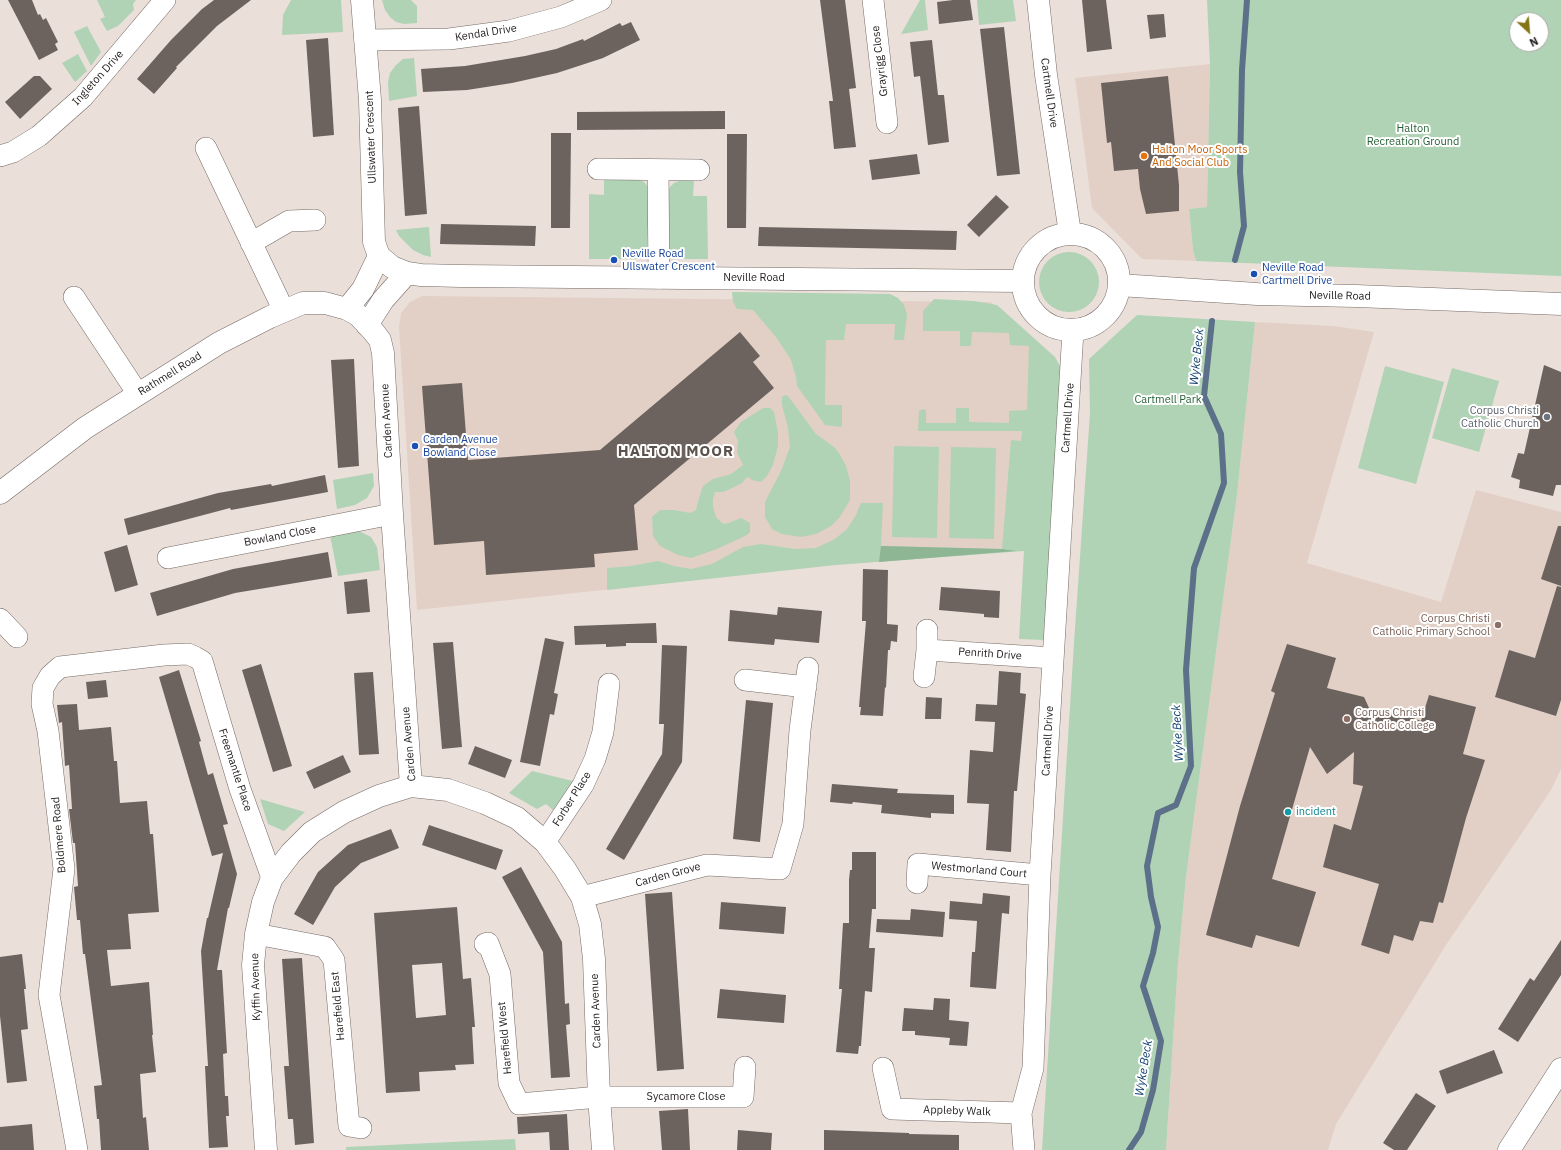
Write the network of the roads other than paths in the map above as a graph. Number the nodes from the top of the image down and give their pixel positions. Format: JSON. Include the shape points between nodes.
{"nodes":[{"id":1,"x":165,"y":0,"type":"edge"},
{"id":2,"x":362,"y":0,"type":"edge"},
{"id":3,"x":601,"y":0,"type":"edge"},
{"id":4,"x":873,"y":0,"type":"edge"},
{"id":5,"x":1038,"y":0,"type":"edge"},
{"id":6,"x":365,"y":40,"type":"junction"},
{"id":7,"x":887,"y":122,"type":"dead end"},
{"id":8,"x":206,"y":148,"type":"dead end"},
{"id":9,"x":0,"y":156,"type":"edge"},
{"id":10,"x":598,"y":169,"type":"dead end"},
{"id":11,"x":658,"y":170,"type":"junction"},
{"id":12,"x":699,"y":170,"type":"dead end"},
{"id":13,"x":316,"y":220,"type":"dead end"},
{"id":14,"x":1070,"y":233,"type":"junction"},
{"id":15,"x":251,"y":243,"type":"junction"},
{"id":16,"x":393,"y":266,"type":"junction"},
{"id":17,"x":659,"y":278,"type":"junction"},
{"id":18,"x":1022,"y":281,"type":"junction"},
{"id":19,"x":1119,"y":285,"type":"junction"},
{"id":20,"x":74,"y":297,"type":"dead end"},
{"id":21,"x":1561,"y":304,"type":"edge"},
{"id":22,"x":284,"y":311,"type":"junction"},
{"id":23,"x":357,"y":316,"type":"junction"},
{"id":24,"x":1073,"y":331,"type":"junction"},
{"id":25,"x":138,"y":394,"type":"junction"},
{"id":26,"x":0,"y":493,"type":"edge"},
{"id":27,"x":392,"y":514,"type":"junction"},
{"id":28,"x":168,"y":558,"type":"dead end"},
{"id":29,"x":0,"y":619,"type":"edge"},
{"id":30,"x":16,"y":637,"type":"dead end"},
{"id":31,"x":1053,"y":658,"type":"junction"},
{"id":32,"x":202,"y":661,"type":"joint"},
{"id":33,"x":924,"y":677,"type":"dead end"},
{"id":34,"x":745,"y":680,"type":"dead end"},
{"id":35,"x":609,"y":684,"type":"dead end"},
{"id":36,"x":412,"y":786,"type":"junction"},
{"id":37,"x":545,"y":842,"type":"junction"},
{"id":38,"x":918,"y":866,"type":"dead end"},
{"id":39,"x":1040,"y":875,"type":"junction"},
{"id":40,"x":272,"y":878,"type":"junction"},
{"id":41,"x":582,"y":897,"type":"junction"},
{"id":42,"x":256,"y":934,"type":"junction"},
{"id":43,"x":485,"y":944,"type":"dead end"},
{"id":44,"x":745,"y":1067,"type":"dead end"},
{"id":45,"x":883,"y":1068,"type":"dead end"},
{"id":46,"x":1561,"y":1069,"type":"edge"},
{"id":47,"x":599,"y":1097,"type":"junction"},
{"id":48,"x":1020,"y":1113,"type":"junction"},
{"id":49,"x":361,"y":1128,"type":"dead end"},
{"id":50,"x":77,"y":1150,"type":"edge"},
{"id":51,"x":266,"y":1150,"type":"edge"},
{"id":52,"x":603,"y":1150,"type":"edge"},
{"id":53,"x":1024,"y":1150,"type":"edge"},
{"id":54,"x":1509,"y":1150,"type":"edge"}],
"edges":[{"from":1,"to":9,"type":"street","name":"Ingleton Drive","via":[[83,98],[39,136],[13,152]]},
{"from":2,"to":6,"type":"street","name":"Ullswater Crescent"},
{"from":3,"to":6,"type":"street","name":"Kendal Drive","via":[[561,17],[509,31],[449,39]]},
{"from":4,"to":7,"type":"street","name":"Grayrigg Close"},
{"from":5,"to":14,"type":"street","name":"Cartmell Drive","via":[[1046,75]]},
{"from":6,"to":16,"type":"street","name":"Ullswater Crescent","via":[[370,100],[374,242]]},
{"from":8,"to":15,"type":"street"},
{"from":10,"to":11,"type":"street"},
{"from":11,"to":12,"type":"street"},
{"from":11,"to":17,"type":"street"},
{"from":13,"to":15,"type":"street","via":[[289,221]]},
{"from":14,"to":18,"type":"street","via":[[1042,242],[1031,253],[1024,266]]},
{"from":14,"to":19,"type":"street","via":[[1086,236],[1100,243],[1111,254],[1118,269]]},
{"from":15,"to":22,"type":"street"},
{"from":16,"to":17,"type":"street","name":"Neville Road","via":[[421,275]]},
{"from":16,"to":23,"type":"street","via":[[363,289]]},
{"from":16,"to":23,"type":"street","via":[[383,300]]},
{"from":17,"to":18,"type":"street","name":"Neville Road"},
{"from":18,"to":24,"type":"street","via":[[1023,293],[1030,309],[1042,321],[1056,328]]},
{"from":19,"to":21,"type":"street","name":"Neville Road","via":[[1257,294]]},
{"from":19,"to":24,"type":"street","via":[[1116,300],[1105,317],[1086,328]]},
{"from":20,"to":25,"type":"street"},
{"from":22,"to":23,"type":"street","name":"Rathmell Road","via":[[304,303],[325,303]]},
{"from":22,"to":25,"type":"street","name":"Rathmell Road","via":[[219,343]]},
{"from":23,"to":27,"type":"street","name":"Carden Avenue","via":[[380,340],[383,353]]},
{"from":24,"to":31,"type":"street","name":"Cartmell Drive"},
{"from":25,"to":26,"type":"street","name":"Rathmell Road","via":[[85,428]]},
{"from":27,"to":28,"type":"street","name":"Bowland Close"},
{"from":27,"to":36,"type":"street","name":"Carden Avenue"},
{"from":29,"to":30,"type":"street"},
{"from":31,"to":33,"type":"street","name":"Penrith Drive","via":[[927,640]]},
{"from":31,"to":39,"type":"street","name":"Cartmell Drive"},
{"from":32,"to":40,"type":"street","name":"Freemantle Place","via":[[240,789]]},
{"from":32,"to":50,"type":"street","name":"Boldmere Road","via":[[188,654],[164,655],[60,667],[50,676],[43,688],[42,704],[48,731],[64,869],[49,995]]},
{"from":34,"to":41,"type":"street","name":"Carden Grove","via":[[807,677],[793,824],[785,875],[707,865]]},
{"from":35,"to":37,"type":"street","name":"Forber Place","via":[[603,732],[595,759],[583,785]]},
{"from":36,"to":37,"type":"street","name":"Carden Avenue","via":[[448,790],[485,803],[517,818]]},
{"from":36,"to":40,"type":"street","name":"Kyffin Avenue","via":[[380,796],[344,812],[312,832],[291,853]]},
{"from":37,"to":41,"type":"street","name":"Carden Avenue","via":[[566,869]]},
{"from":38,"to":39,"type":"street","name":"Westmorland Court"},
{"from":39,"to":48,"type":"street","name":"Cartmell Drive","via":[[1033,1068]]},
{"from":40,"to":42,"type":"street","name":"Kyffin Avenue","via":[[263,902]]},
{"from":41,"to":47,"type":"street","name":"Carden Avenue","via":[[590,924],[594,959]]},
{"from":42,"to":49,"type":"street","name":"Harefield East","via":[[325,947],[334,960],[349,1126]]},
{"from":42,"to":51,"type":"street","name":"Kyffin Avenue","via":[[253,965]]},
{"from":43,"to":47,"type":"street","name":"Harefield West","via":[[488,943],[500,974],[509,1083],[519,1104]]},
{"from":44,"to":47,"type":"street","name":"Sycamore Close","via":[[743,1097]]},
{"from":45,"to":48,"type":"street","name":"Appleby Walk","via":[[888,1109]]},
{"from":46,"to":54,"type":"street"},
{"from":47,"to":52,"type":"street","name":"Carden Avenue"},
{"from":48,"to":53,"type":"street","name":"Cartmell Drive"}]}
